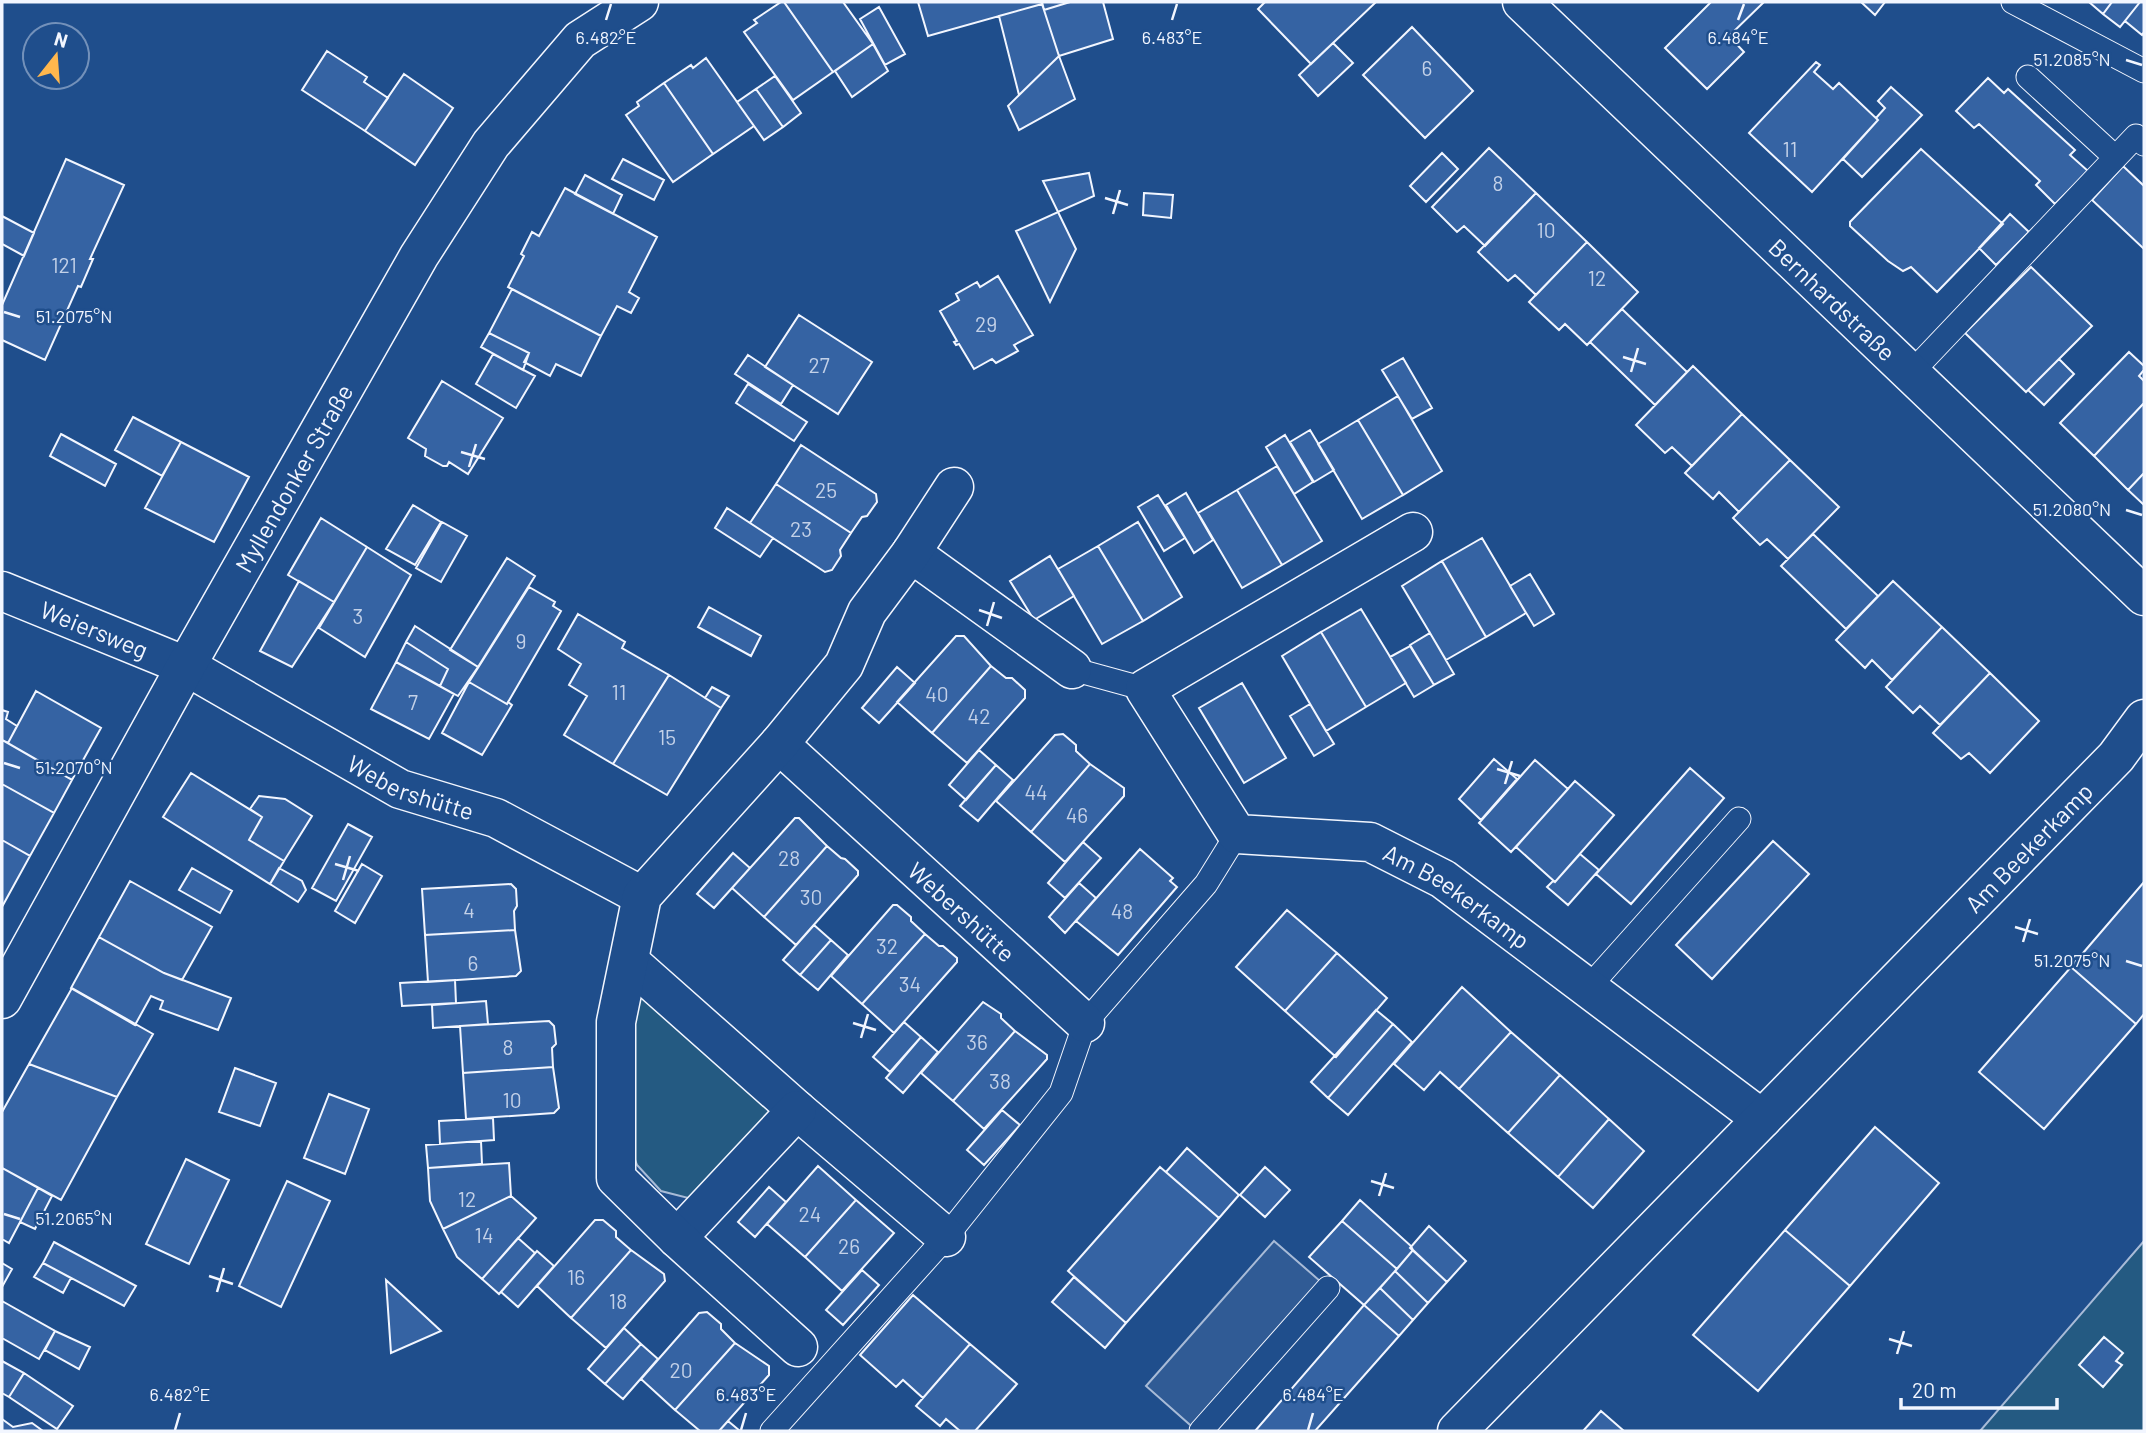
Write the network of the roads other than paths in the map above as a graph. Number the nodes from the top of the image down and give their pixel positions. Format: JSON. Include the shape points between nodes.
{"nodes":[{"id":1,"x":639,"y":2,"type":"edge"},
{"id":2,"x":1522,"y":2,"type":"edge"},
{"id":3,"x":2013,"y":2,"type":"edge"},
{"id":4,"x":2144,"y":71,"type":"edge"},
{"id":5,"x":2028,"y":77,"type":"dead end"},
{"id":6,"x":2144,"y":144,"type":"edge"},
{"id":7,"x":2115,"y":158,"type":"junction"},
{"id":8,"x":1911,"y":373,"type":"junction"},
{"id":9,"x":954,"y":487,"type":"dead end"},
{"id":10,"x":1413,"y":532,"type":"dead end"},
{"id":11,"x":911,"y":554,"type":"junction"},
{"id":12,"x":2,"y":591,"type":"edge"},
{"id":13,"x":2144,"y":596,"type":"edge"},
{"id":14,"x":186,"y":666,"type":"junction"},
{"id":15,"x":1072,"y":669,"type":"joint"},
{"id":16,"x":1146,"y":689,"type":"junction"},
{"id":17,"x":2144,"y":719,"type":"edge"},
{"id":18,"x":779,"y":744,"type":"junction"},
{"id":19,"x":1740,"y":819,"type":"dead end"},
{"id":20,"x":1237,"y":834,"type":"junction"},
{"id":21,"x":642,"y":896,"type":"junction"},
{"id":22,"x":630,"y":962,"type":"junction"},
{"id":23,"x":1588,"y":988,"type":"junction"},
{"id":24,"x":2,"y":999,"type":"edge"},
{"id":25,"x":1085,"y":1023,"type":"junction"},
{"id":26,"x":797,"y":1110,"type":"junction"},
{"id":27,"x":1762,"y":1119,"type":"junction"},
{"id":28,"x":946,"y":1237,"type":"junction"},
{"id":29,"x":677,"y":1238,"type":"junction"},
{"id":30,"x":1328,"y":1288,"type":"dead end"},
{"id":31,"x":798,"y":1347,"type":"dead end"},
{"id":32,"x":772,"y":1431,"type":"edge"},
{"id":33,"x":1201,"y":1431,"type":"edge"},
{"id":34,"x":1457,"y":1431,"type":"edge"}],
"edges":[{"from":1,"to":14,"type":"street","name":"Myllendonker Straße","via":[[580,40],[491,144],[419,256]]},
{"from":2,"to":8,"type":"street","name":"Bernhardstraße"},
{"from":3,"to":4,"type":"lane"},
{"from":5,"to":7,"type":"lane"},
{"from":6,"to":7,"type":"lane","via":[[2136,136]]},
{"from":7,"to":8,"type":"lane"},
{"from":8,"to":13,"type":"street","name":"Bernhardstraße"},
{"from":9,"to":11,"type":"street"},
{"from":10,"to":16,"type":"street"},
{"from":11,"to":15,"type":"street"},
{"from":11,"to":18,"type":"street","via":[[867,612],[844,665]]},
{"from":12,"to":14,"type":"street","name":"Weiersweg"},
{"from":14,"to":21,"type":"street","name":"Webershütte","via":[[400,789],[496,818]]},
{"from":14,"to":24,"type":"street","name":"Myllendonker Straße"},
{"from":15,"to":16,"type":"lane"},
{"from":16,"to":20,"type":"street"},
{"from":17,"to":27,"type":"street","name":"Am Beekerkamp","via":[[2116,757]]},
{"from":18,"to":21,"type":"street"},
{"from":18,"to":25,"type":"street","name":"Webershütte"},
{"from":19,"to":23,"type":"lane"},
{"from":20,"to":23,"type":"street","name":"Am Beekerkamp","via":[[1370,842],[1443,879]]},
{"from":20,"to":25,"type":"lane","via":[[1206,884]]},
{"from":21,"to":22,"type":"street"},
{"from":22,"to":26,"type":"street"},
{"from":22,"to":29,"type":"street","via":[[616,1022],[616,1178]]},
{"from":23,"to":27,"type":"street","name":"Am Beekerkamp"},
{"from":25,"to":28,"type":"lane","via":[[1061,1093]]},
{"from":26,"to":28,"type":"street"},
{"from":26,"to":29,"type":"street"},
{"from":27,"to":34,"type":"street","name":"Am Beekerkamp"},
{"from":28,"to":32,"type":"lane"},
{"from":29,"to":31,"type":"street"},
{"from":30,"to":33,"type":"lane"}]}
